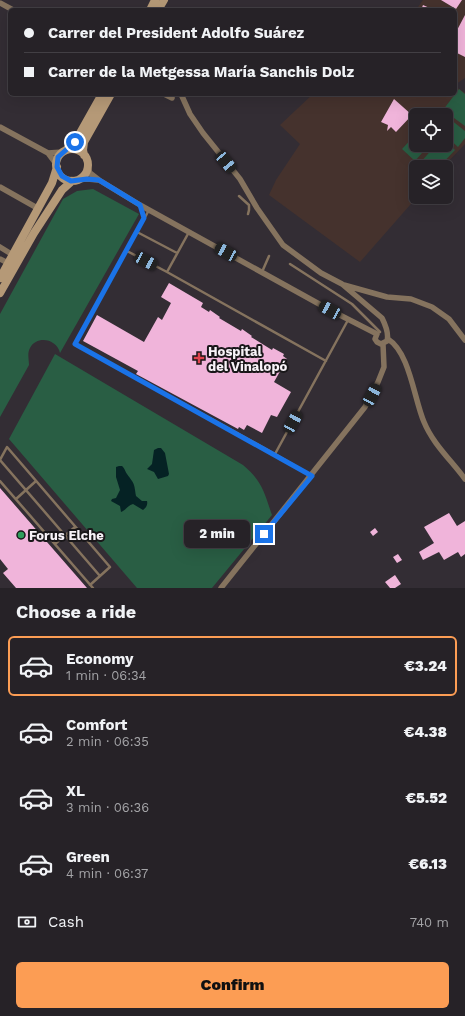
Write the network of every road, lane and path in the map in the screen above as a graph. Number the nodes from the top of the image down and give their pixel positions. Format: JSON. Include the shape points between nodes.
{"nodes":[{"id":1,"x":0,"y":3,"type":"edge"},
{"id":2,"x":9,"y":8,"type":"edge"},
{"id":3,"x":101,"y":96,"type":"edge"},
{"id":4,"x":110,"y":96,"type":"edge"},
{"id":5,"x":168,"y":96,"type":"edge"},
{"id":6,"x":182,"y":96,"type":"edge"},
{"id":7,"x":172,"y":98,"type":"dead end"},
{"id":8,"x":0,"y":127,"type":"edge"},
{"id":9,"x":65,"y":151,"type":"junction"},
{"id":10,"x":48,"y":153,"type":"junction"},
{"id":11,"x":84,"y":155,"type":"junction"},
{"id":12,"x":57,"y":166,"type":"junction"},
{"id":13,"x":88,"y":168,"type":"junction"},
{"id":14,"x":75,"y":180,"type":"junction"},
{"id":15,"x":99,"y":180,"type":"junction"},
{"id":16,"x":0,"y":187,"type":"edge"},
{"id":17,"x":239,"y":196,"type":"dead end"},
{"id":18,"x":140,"y":205,"type":"junction"},
{"id":19,"x":39,"y":209,"type":"junction"},
{"id":20,"x":149,"y":210,"type":"junction"},
{"id":21,"x":248,"y":214,"type":"dead end"},
{"id":22,"x":144,"y":218,"type":"junction"},
{"id":23,"x":137,"y":232,"type":"junction"},
{"id":24,"x":189,"y":232,"type":"junction"},
{"id":25,"x":0,"y":247,"type":"edge"},
{"id":26,"x":127,"y":251,"type":"junction"},
{"id":27,"x":177,"y":254,"type":"junction"},
{"id":28,"x":13,"y":255,"type":"junction"},
{"id":29,"x":269,"y":256,"type":"dead end"},
{"id":30,"x":0,"y":258,"type":"edge"},
{"id":31,"x":8,"y":263,"type":"junction"},
{"id":32,"x":290,"y":264,"type":"dead end"},
{"id":33,"x":167,"y":272,"type":"junction"},
{"id":34,"x":262,"y":272,"type":"junction"},
{"id":35,"x":0,"y":278,"type":"edge"},
{"id":36,"x":342,"y":284,"type":"junction"},
{"id":37,"x":0,"y":293,"type":"edge"},
{"id":38,"x":349,"y":320,"type":"junction"},
{"id":39,"x":383,"y":334,"type":"junction"},
{"id":40,"x":465,"y":340,"type":"edge"},
{"id":41,"x":383,"y":344,"type":"junction"},
{"id":42,"x":326,"y":361,"type":"junction"},
{"id":43,"x":275,"y":454,"type":"junction"},
{"id":44,"x":0,"y":460,"type":"edge"},
{"id":45,"x":312,"y":476,"type":"junction"},
{"id":46,"x":465,"y":479,"type":"edge"},
{"id":47,"x":0,"y":481,"type":"edge"},
{"id":48,"x":36,"y":481,"type":"junction"},
{"id":49,"x":26,"y":490,"type":"junction"},
{"id":50,"x":16,"y":499,"type":"junction"},
{"id":51,"x":75,"y":527,"type":"junction"},
{"id":52,"x":65,"y":535,"type":"junction"},
{"id":53,"x":55,"y":544,"type":"junction"},
{"id":54,"x":100,"y":576,"type":"junction"},
{"id":55,"x":90,"y":585,"type":"junction"},
{"id":56,"x":93,"y":588,"type":"edge"},
{"id":57,"x":221,"y":588,"type":"edge"}],
"edges":[{"from":1,"to":2,"type":"street"},
{"from":3,"to":9,"type":"main road","via":[[75,142]]},
{"from":4,"to":11,"type":"main road","via":[[84,142]]},
{"from":5,"to":7,"type":"street"},
{"from":6,"to":36,"type":"street","via":[[190,114],[240,179],[283,245],[321,273]]},
{"from":8,"to":10,"type":"street"},
{"from":9,"to":10,"type":"street"},
{"from":9,"to":11,"type":"main road","via":[[76,150]]},
{"from":9,"to":12,"type":"main road","via":[[58,157]]},
{"from":10,"to":12,"type":"street"},
{"from":11,"to":13,"type":"main road"},
{"from":12,"to":14,"type":"main road","via":[[62,176]]},
{"from":12,"to":19,"type":"main road"},
{"from":13,"to":14,"type":"main road","via":[[85,175]]},
{"from":13,"to":15,"type":"street"},
{"from":14,"to":15,"type":"street"},
{"from":14,"to":37,"type":"main road","via":[[62,190]]},
{"from":15,"to":18,"type":"street"},
{"from":16,"to":19,"type":"street"},
{"from":17,"to":21,"type":"lane","via":[[249,205]]},
{"from":18,"to":20,"type":"street"},
{"from":18,"to":22,"type":"lane"},
{"from":19,"to":28,"type":"main road"},
{"from":20,"to":22,"type":"lane"},
{"from":20,"to":24,"type":"street"},
{"from":22,"to":23,"type":"lane"},
{"from":23,"to":26,"type":"lane"},
{"from":23,"to":27,"type":"lane"},
{"from":24,"to":27,"type":"lane"},
{"from":24,"to":34,"type":"street"},
{"from":25,"to":28,"type":"street"},
{"from":26,"to":33,"type":"lane"},
{"from":26,"to":43,"type":"lane","via":[[75,344]]},
{"from":27,"to":33,"type":"lane"},
{"from":28,"to":31,"type":"main road"},
{"from":29,"to":34,"type":"lane"},
{"from":30,"to":31,"type":"street"},
{"from":31,"to":35,"type":"main road"},
{"from":32,"to":39,"type":"lane","via":[[352,304]]},
{"from":33,"to":42,"type":"lane"},
{"from":34,"to":38,"type":"street"},
{"from":36,"to":39,"type":"street","via":[[382,318],[386,325]]},
{"from":36,"to":40,"type":"street","via":[[387,297],[411,299],[432,307],[448,319]]},
{"from":38,"to":39,"type":"street"},
{"from":38,"to":42,"type":"lane"},
{"from":39,"to":41,"type":"street"},
{"from":39,"to":41,"type":"street","via":[[376,340]]},
{"from":39,"to":46,"type":"street","via":[[398,347],[430,434]]},
{"from":41,"to":45,"type":"street","via":[[384,367],[365,408]]},
{"from":42,"to":43,"type":"lane"},
{"from":43,"to":45,"type":"lane"},
{"from":44,"to":48,"type":"lane","via":[[6,447]]},
{"from":44,"to":49,"type":"lane"},
{"from":45,"to":57,"type":"street"},
{"from":47,"to":50,"type":"lane"},
{"from":48,"to":49,"type":"lane"},
{"from":48,"to":51,"type":"lane"},
{"from":49,"to":50,"type":"lane"},
{"from":49,"to":52,"type":"lane"},
{"from":50,"to":53,"type":"lane"},
{"from":51,"to":52,"type":"lane"},
{"from":51,"to":54,"type":"lane","via":[[110,567]]},
{"from":52,"to":53,"type":"lane"},
{"from":52,"to":54,"type":"lane"},
{"from":53,"to":55,"type":"lane"},
{"from":54,"to":55,"type":"lane"},
{"from":55,"to":56,"type":"lane"}]}
